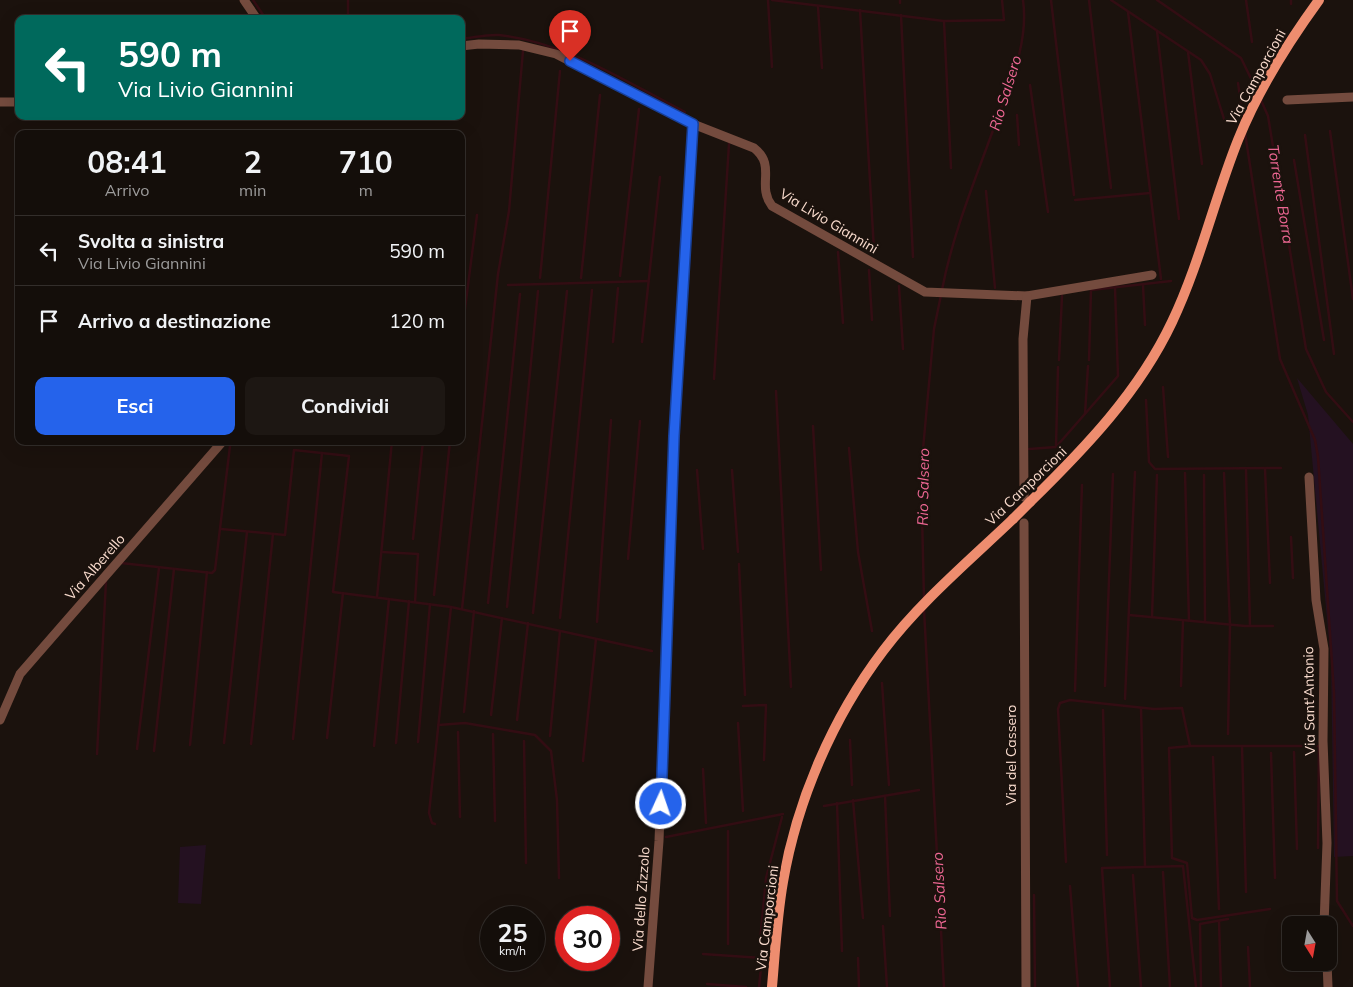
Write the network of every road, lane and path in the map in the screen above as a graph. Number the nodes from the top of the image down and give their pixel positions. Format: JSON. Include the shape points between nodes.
{"nodes":[{"id":1,"x":244,"y":0,"type":"edge"},
{"id":2,"x":1319,"y":0,"type":"edge"},
{"id":3,"x":254,"y":15,"type":"edge"},
{"id":4,"x":465,"y":46,"type":"edge"},
{"id":5,"x":1353,"y":97,"type":"edge"},
{"id":6,"x":1287,"y":100,"type":"dead end"},
{"id":7,"x":0,"y":102,"type":"edge"},
{"id":8,"x":15,"y":102,"type":"edge"},
{"id":9,"x":693,"y":124,"type":"junction"},
{"id":10,"x":1152,"y":275,"type":"dead end"},
{"id":11,"x":1027,"y":296,"type":"junction"},
{"id":12,"x":220,"y":445,"type":"edge"},
{"id":13,"x":1309,"y":477,"type":"dead end"},
{"id":14,"x":1027,"y":499,"type":"junction"},
{"id":15,"x":1024,"y":522,"type":"dead end"},
{"id":16,"x":0,"y":720,"type":"edge"},
{"id":17,"x":1324,"y":916,"type":"edge"},
{"id":18,"x":1327,"y":971,"type":"edge"},
{"id":19,"x":648,"y":987,"type":"edge"},
{"id":20,"x":772,"y":987,"type":"edge"},
{"id":21,"x":1026,"y":987,"type":"edge"},
{"id":22,"x":1328,"y":987,"type":"edge"}],
"edges":[{"from":1,"to":3,"type":"street"},
{"from":2,"to":14,"type":"main road","name":"Via Camporcioni","via":[[1253,106],[1237,142],[1193,275],[1172,323],[1144,371],[1093,438]]},
{"from":4,"to":9,"type":"street","name":"Via Livio Giannini","via":[[519,45],[556,54]]},
{"from":5,"to":6,"type":"street"},
{"from":7,"to":8,"type":"street"},
{"from":9,"to":11,"type":"street","name":"Via Livio Giannini","via":[[763,154],[766,162],[765,195],[772,206],[920,290]]},
{"from":9,"to":19,"type":"street","name":"Via dello Zizzolo","via":[[674,436],[659,841]]},
{"from":10,"to":11,"type":"street","name":"Via Livio Giannini"},
{"from":11,"to":14,"type":"street","via":[[1023,340]]},
{"from":12,"to":16,"type":"street","name":"Via Alberello","via":[[20,674]]},
{"from":13,"to":17,"type":"street","name":"Via Sant'Antonio","via":[[1316,600],[1324,649],[1327,843]]},
{"from":14,"to":20,"type":"main road","name":"Via Camporcioni","bridge":true,"via":[[1013,519],[908,621],[850,700],[817,766],[796,825],[783,881]]},
{"from":15,"to":21,"type":"street","name":"Via del Cassero"},
{"from":18,"to":22,"type":"street"}]}
